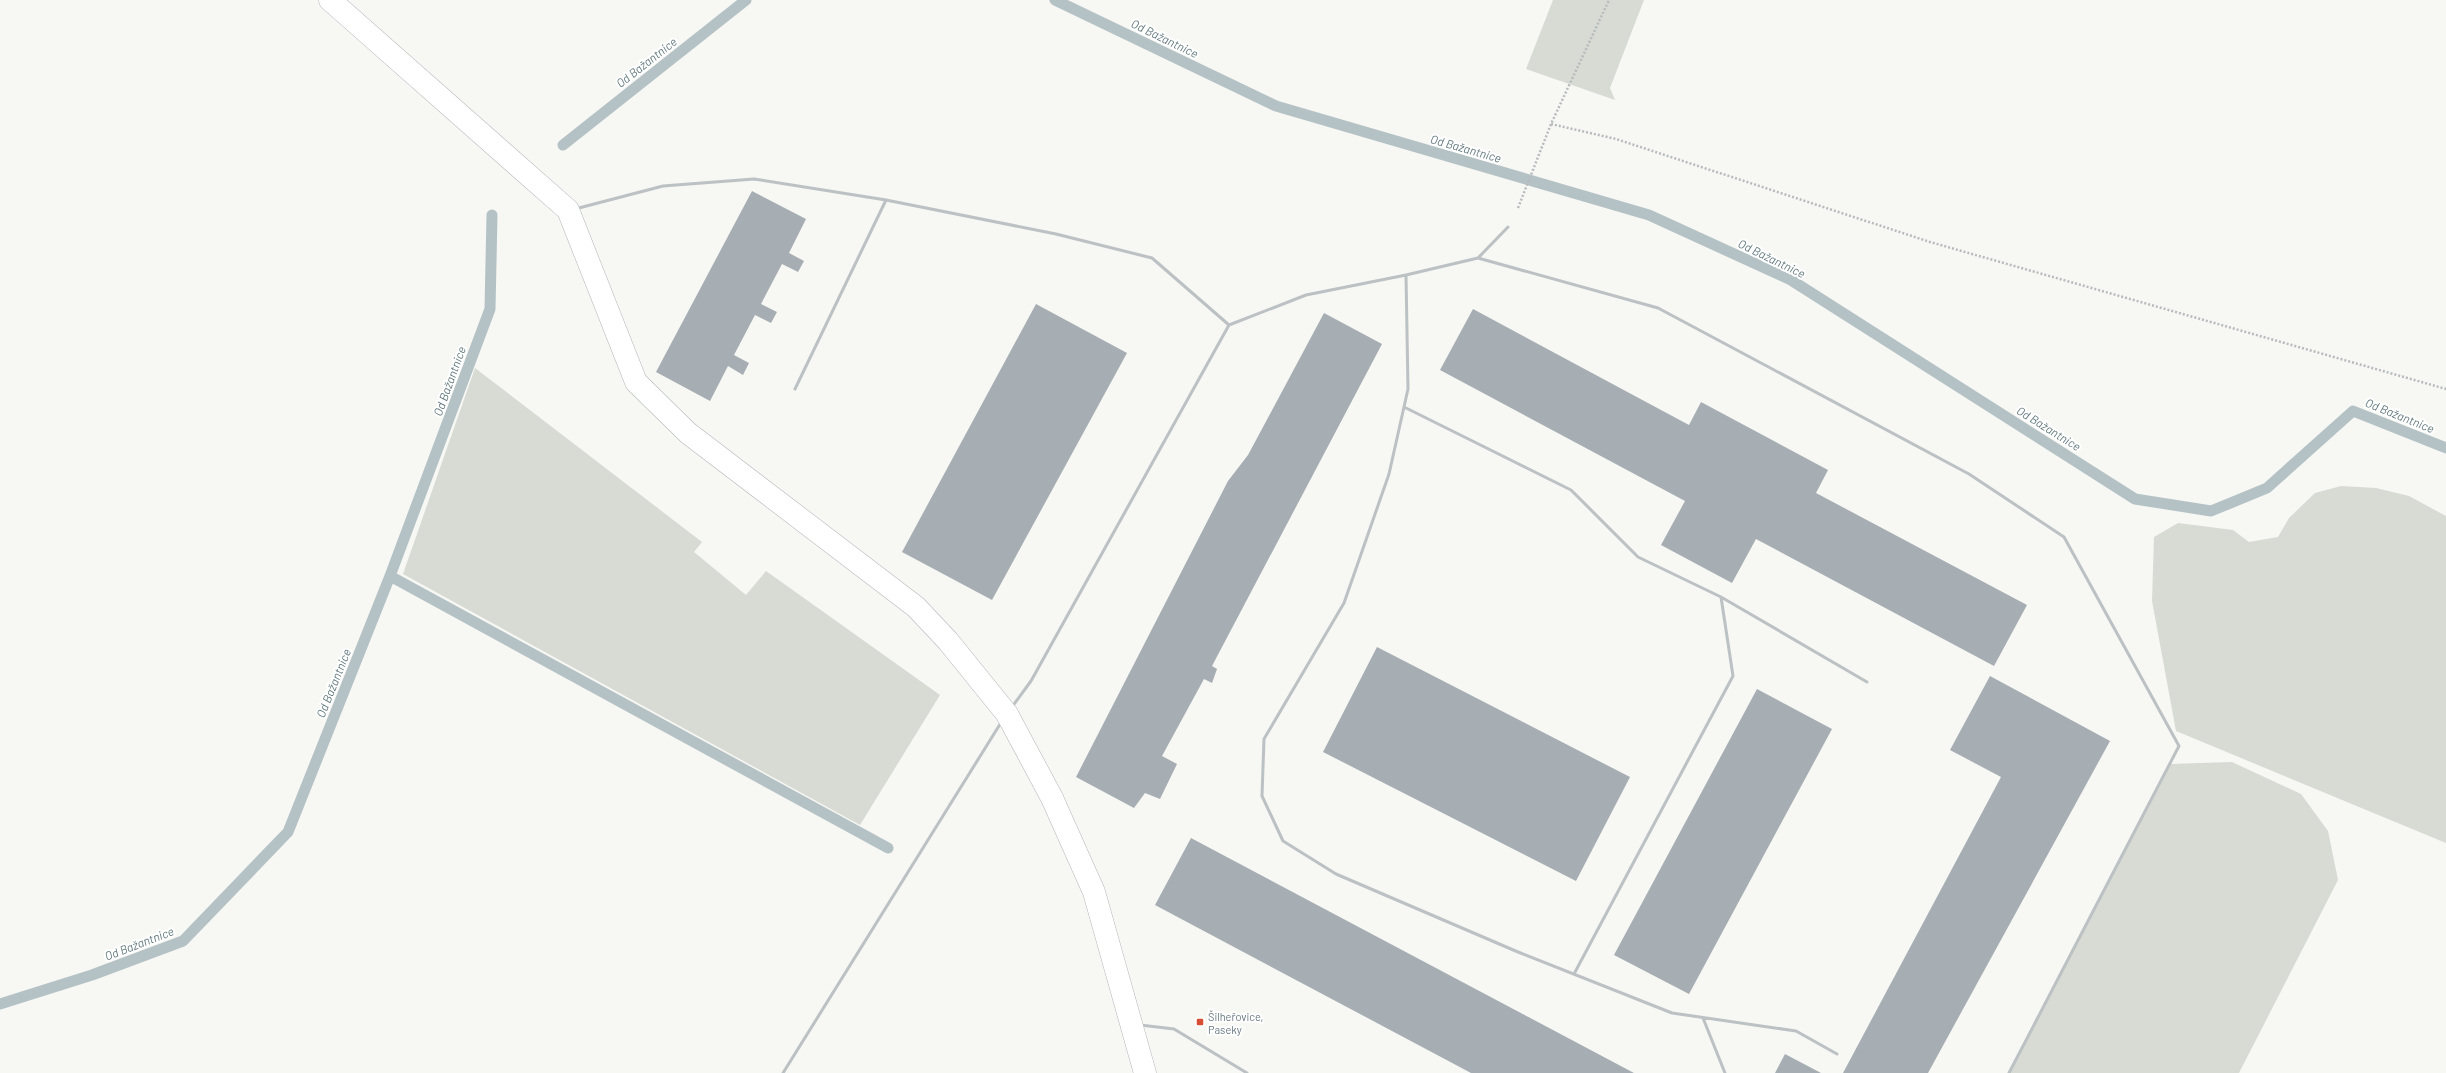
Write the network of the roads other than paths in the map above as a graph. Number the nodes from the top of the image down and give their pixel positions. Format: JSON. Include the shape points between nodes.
{"nodes":[{"id":1,"x":330,"y":0,"type":"edge"},
{"id":2,"x":886,"y":200,"type":"junction"},
{"id":3,"x":568,"y":210,"type":"junction"},
{"id":4,"x":1508,"y":227,"type":"dead end"},
{"id":5,"x":1478,"y":258,"type":"junction"},
{"id":6,"x":1406,"y":275,"type":"junction"},
{"id":7,"x":1229,"y":325,"type":"junction"},
{"id":8,"x":795,"y":389,"type":"dead end"},
{"id":9,"x":1404,"y":407,"type":"junction"},
{"id":10,"x":1721,"y":597,"type":"junction"},
{"id":11,"x":1867,"y":682,"type":"dead end"},
{"id":12,"x":1007,"y":714,"type":"junction"},
{"id":13,"x":1574,"y":974,"type":"junction"},
{"id":14,"x":1703,"y":1018,"type":"junction"},
{"id":15,"x":1131,"y":1024,"type":"junction"},
{"id":16,"x":1837,"y":1054,"type":"dead end"},
{"id":17,"x":784,"y":1073,"type":"edge"},
{"id":18,"x":1145,"y":1073,"type":"edge"},
{"id":19,"x":1247,"y":1073,"type":"edge"},
{"id":20,"x":1725,"y":1073,"type":"edge"},
{"id":21,"x":2009,"y":1073,"type":"edge"}],
"edges":[{"from":1,"to":3,"type":"street"},
{"from":2,"to":3,"type":"lane","via":[[754,178],[663,186]]},
{"from":2,"to":7,"type":"lane","via":[[1056,234],[1152,258]]},
{"from":2,"to":8,"type":"lane"},
{"from":3,"to":12,"type":"street","via":[[636,382],[688,433],[916,607],[948,641]]},
{"from":4,"to":5,"type":"lane"},
{"from":5,"to":6,"type":"lane"},
{"from":5,"to":21,"type":"lane","via":[[1658,308],[1969,474],[2064,536],[2179,746]]},
{"from":6,"to":7,"type":"lane","via":[[1306,295]]},
{"from":6,"to":9,"type":"lane","via":[[1408,388]]},
{"from":7,"to":12,"type":"lane","via":[[1031,681]]},
{"from":9,"to":10,"type":"lane","via":[[1571,490],[1638,557]]},
{"from":9,"to":13,"type":"lane","via":[[1389,474],[1344,603],[1264,739],[1262,796],[1283,841],[1336,874]]},
{"from":10,"to":11,"type":"lane"},
{"from":10,"to":13,"type":"lane","via":[[1733,676]]},
{"from":12,"to":15,"type":"street","via":[[1052,798],[1094,892]]},
{"from":12,"to":17,"type":"lane"},
{"from":13,"to":14,"type":"lane","via":[[1672,1013]]},
{"from":14,"to":16,"type":"lane","via":[[1796,1031]]},
{"from":14,"to":20,"type":"lane"},
{"from":15,"to":18,"type":"street"},
{"from":15,"to":19,"type":"lane","via":[[1174,1028]]}]}
